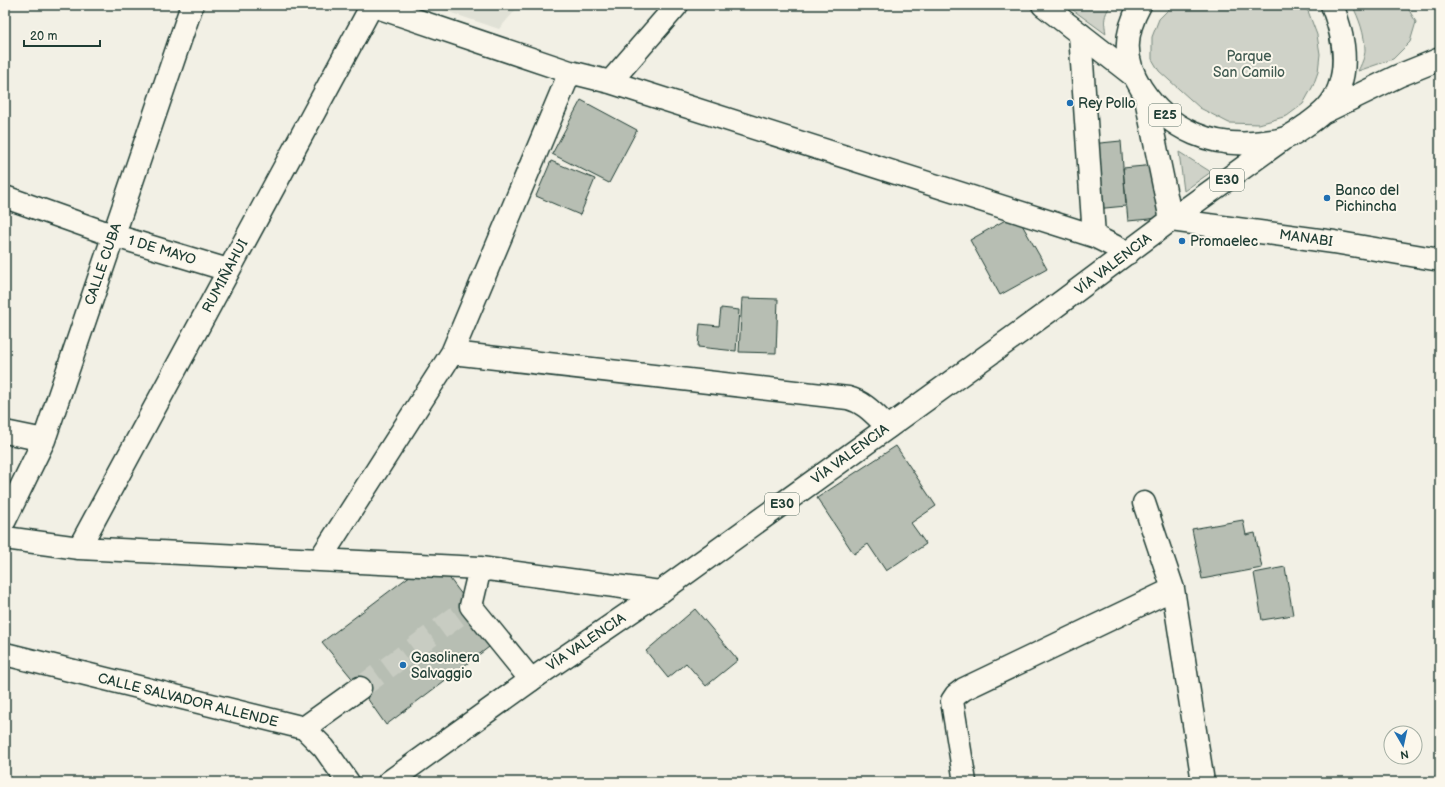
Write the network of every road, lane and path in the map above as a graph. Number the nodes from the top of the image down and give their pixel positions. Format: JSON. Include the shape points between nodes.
{"nodes":[{"id":1,"x":192,"y":5,"type":"edge"},
{"id":2,"x":371,"y":5,"type":"edge"},
{"id":3,"x":677,"y":5,"type":"edge"},
{"id":4,"x":1043,"y":5,"type":"edge"},
{"id":5,"x":1140,"y":5,"type":"edge"},
{"id":6,"x":1332,"y":5,"type":"edge"},
{"id":7,"x":1080,"y":34,"type":"junction"},
{"id":8,"x":1440,"y":59,"type":"edge"},
{"id":9,"x":570,"y":72,"type":"junction"},
{"id":10,"x":610,"y":82,"type":"junction"},
{"id":11,"x":1139,"y":84,"type":"junction"},
{"id":12,"x":1323,"y":113,"type":"junction"},
{"id":13,"x":1283,"y":139,"type":"junction"},
{"id":14,"x":5,"y":197,"type":"edge"},
{"id":15,"x":1171,"y":220,"type":"junction"},
{"id":16,"x":112,"y":235,"type":"junction"},
{"id":17,"x":1094,"y":236,"type":"junction"},
{"id":18,"x":1128,"y":253,"type":"junction"},
{"id":19,"x":1440,"y":260,"type":"edge"},
{"id":20,"x":228,"y":270,"type":"junction"},
{"id":21,"x":452,"y":353,"type":"junction"},
{"id":22,"x":888,"y":427,"type":"junction"},
{"id":23,"x":5,"y":432,"type":"edge"},
{"id":24,"x":44,"y":440,"type":"junction"},
{"id":25,"x":1144,"y":503,"type":"dead end"},
{"id":26,"x":5,"y":520,"type":"edge"},
{"id":27,"x":5,"y":538,"type":"edge"},
{"id":28,"x":79,"y":548,"type":"junction"},
{"id":29,"x":320,"y":559,"type":"junction"},
{"id":30,"x":480,"y":568,"type":"junction"},
{"id":31,"x":1172,"y":589,"type":"junction"},
{"id":32,"x":660,"y":592,"type":"junction"},
{"id":33,"x":5,"y":654,"type":"edge"},
{"id":34,"x":531,"y":680,"type":"junction"},
{"id":35,"x":360,"y":688,"type":"tunnel mouth"},
{"id":36,"x":304,"y":728,"type":"junction"},
{"id":37,"x":348,"y":782,"type":"edge"},
{"id":38,"x":389,"y":782,"type":"edge"},
{"id":39,"x":966,"y":782,"type":"edge"},
{"id":40,"x":1203,"y":782,"type":"edge"}],
"edges":[{"from":1,"to":16,"type":"main road","name":"CALLE CUBA"},
{"from":2,"to":9,"type":"main road"},
{"from":2,"to":20,"type":"main road","name":"RUMIÑAHUI"},
{"from":3,"to":10,"type":"main road"},
{"from":4,"to":7,"type":"main road","number":"E25"},
{"from":5,"to":11,"type":"main road","number":"E25","via":[[1132,22],[1127,44],[1128,59]]},
{"from":6,"to":12,"type":"main road","number":"E25","via":[[1344,46],[1344,69],[1333,101]]},
{"from":7,"to":11,"type":"main road","number":"E25"},
{"from":7,"to":17,"type":"main road"},
{"from":8,"to":12,"type":"main road","number":"E25","via":[[1398,76]]},
{"from":9,"to":10,"type":"main road"},
{"from":9,"to":21,"type":"main road"},
{"from":10,"to":17,"type":"main road"},
{"from":11,"to":13,"type":"main road","number":"E25","via":[[1162,112],[1180,127],[1199,137],[1224,143],[1252,144]]},
{"from":11,"to":15,"type":"main road"},
{"from":12,"to":13,"type":"main road","number":"E25"},
{"from":13,"to":15,"type":"main road","name":"VÍA VALENCIA","number":"E30"},
{"from":14,"to":16,"type":"main road","name":"1 DE MAYO"},
{"from":15,"to":18,"type":"main road","name":"VÍA VALENCIA","number":"E30"},
{"from":15,"to":19,"type":"main road","name":"MANABI","via":[[1334,242]]},
{"from":16,"to":20,"type":"main road","name":"1 DE MAYO"},
{"from":16,"to":24,"type":"main road","name":"CALLE CUBA"},
{"from":17,"to":18,"type":"main road"},
{"from":18,"to":22,"type":"main road","name":"VÍA VALENCIA","number":"E30"},
{"from":20,"to":28,"type":"main road","name":"RUMIÑAHUI"},
{"from":21,"to":22,"type":"main road","via":[[848,398],[867,407]]},
{"from":21,"to":29,"type":"main road"},
{"from":22,"to":32,"type":"main road","name":"VÍA VALENCIA","number":"E30"},
{"from":23,"to":24,"type":"main road"},
{"from":24,"to":26,"type":"main road","name":"CALLE CUBA"},
{"from":25,"to":31,"type":"main road"},
{"from":27,"to":28,"type":"main road"},
{"from":28,"to":29,"type":"main road"},
{"from":29,"to":30,"type":"main road"},
{"from":30,"to":32,"type":"main road"},
{"from":30,"to":34,"type":"main road","via":[[471,606]]},
{"from":31,"to":39,"type":"main road","via":[[956,695],[952,701]]},
{"from":31,"to":40,"type":"main road"},
{"from":32,"to":34,"type":"main road","name":"VÍA VALENCIA","number":"E30"},
{"from":33,"to":36,"type":"main road","name":"CALLE SALVADOR ALLENDE"},
{"from":34,"to":38,"type":"main road","name":"VÍA VALENCIA","number":"E30"},
{"from":35,"to":36,"type":"main road"},
{"from":36,"to":37,"type":"main road","via":[[324,748]]}]}
